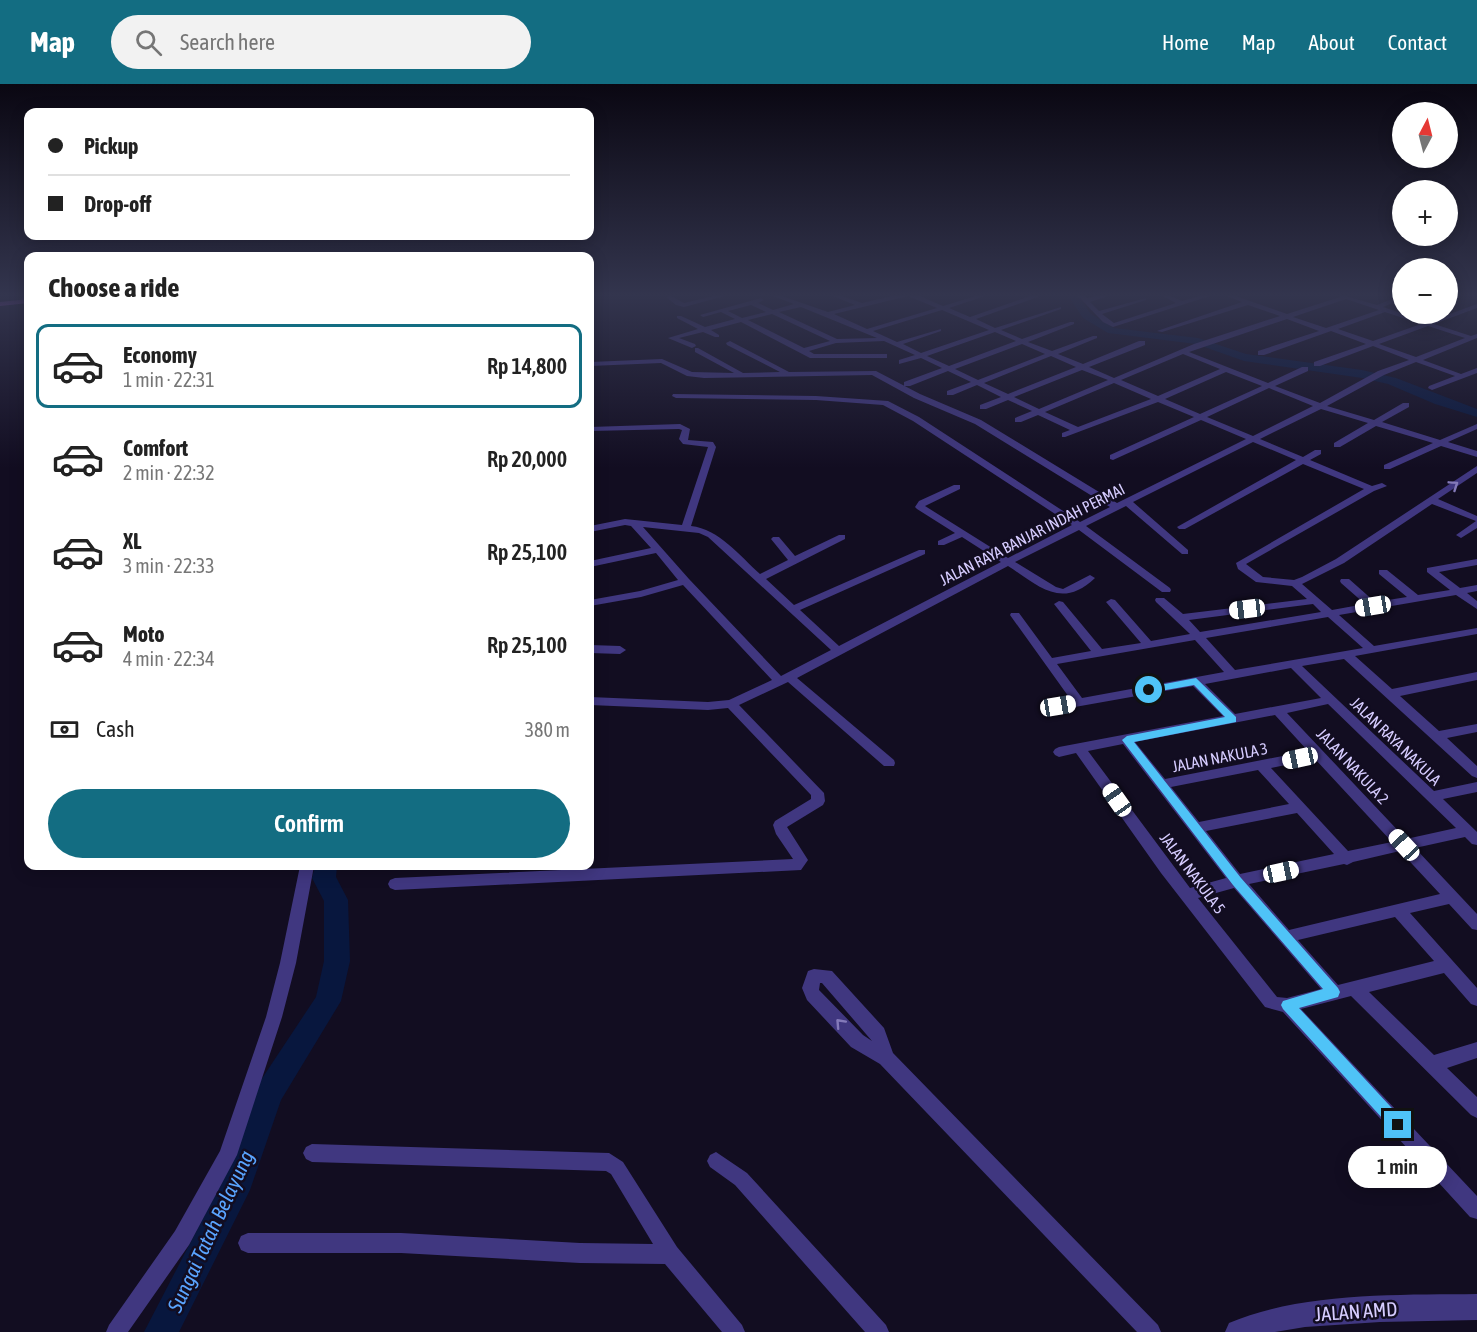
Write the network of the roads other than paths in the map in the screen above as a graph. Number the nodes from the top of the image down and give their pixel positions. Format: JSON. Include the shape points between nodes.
{"nodes":[{"id":1,"x":702,"y":352,"type":"edge"},
{"id":2,"x":747,"y":352,"type":"edge"},
{"id":3,"x":806,"y":352,"type":"edge"},
{"id":4,"x":913,"y":352,"type":"edge"},
{"id":5,"x":932,"y":352,"type":"edge"},
{"id":6,"x":994,"y":352,"type":"edge"},
{"id":7,"x":1048,"y":352,"type":"edge"},
{"id":8,"x":1056,"y":352,"type":"edge"},
{"id":9,"x":1119,"y":352,"type":"edge"},
{"id":10,"x":1183,"y":352,"type":"joint"},
{"id":11,"x":1349,"y":352,"type":"edge"},
{"id":12,"x":1396,"y":352,"type":"edge"},
{"id":13,"x":1434,"y":352,"type":"edge"},
{"id":14,"x":1052,"y":354,"type":"junction"},
{"id":15,"x":884,"y":356,"type":"dead end"},
{"id":16,"x":921,"y":356,"type":"junction"},
{"id":17,"x":1416,"y":359,"type":"junction"},
{"id":18,"x":902,"y":362,"type":"dead end"},
{"id":19,"x":594,"y":364,"type":"edge"},
{"id":20,"x":1317,"y":364,"type":"dead end"},
{"id":21,"x":1083,"y":367,"type":"junction"},
{"id":22,"x":950,"y":369,"type":"junction"},
{"id":23,"x":1226,"y":369,"type":"junction"},
{"id":24,"x":1305,"y":369,"type":"dead end"},
{"id":25,"x":1477,"y":370,"type":"edge"},
{"id":26,"x":740,"y":374,"type":"junction"},
{"id":27,"x":787,"y":374,"type":"junction"},
{"id":28,"x":1461,"y":376,"type":"junction"},
{"id":29,"x":1115,"y":381,"type":"junction"},
{"id":30,"x":977,"y":382,"type":"junction"},
{"id":31,"x":908,"y":384,"type":"dead end"},
{"id":32,"x":1271,"y":386,"type":"junction"},
{"id":33,"x":1432,"y":388,"type":"dead end"},
{"id":34,"x":950,"y":393,"type":"dead end"},
{"id":35,"x":676,"y":396,"type":"dead end"},
{"id":36,"x":1008,"y":397,"type":"junction"},
{"id":37,"x":1158,"y":399,"type":"junction"},
{"id":38,"x":1406,"y":405,"type":"dead end"},
{"id":39,"x":1320,"y":406,"type":"junction"},
{"id":40,"x":983,"y":407,"type":"dead end"},
{"id":41,"x":1041,"y":411,"type":"junction"},
{"id":42,"x":1201,"y":416,"type":"junction"},
{"id":43,"x":1018,"y":420,"type":"dead end"},
{"id":44,"x":1375,"y":423,"type":"junction"},
{"id":45,"x":1477,"y":426,"type":"edge"},
{"id":46,"x":594,"y":429,"type":"edge"},
{"id":47,"x":1077,"y":430,"type":"junction"},
{"id":48,"x":1065,"y":435,"type":"dead end"},
{"id":49,"x":1251,"y":439,"type":"junction"},
{"id":50,"x":1442,"y":444,"type":"junction"},
{"id":51,"x":1337,"y":445,"type":"dead end"},
{"id":52,"x":1318,"y":452,"type":"dead end"},
{"id":53,"x":1477,"y":454,"type":"edge"},
{"id":54,"x":1113,"y":457,"type":"dead end"},
{"id":55,"x":1302,"y":460,"type":"junction"},
{"id":56,"x":1387,"y":467,"type":"dead end"},
{"id":57,"x":1477,"y":469,"type":"edge"},
{"id":58,"x":1382,"y":486,"type":"dead end"},
{"id":59,"x":957,"y":487,"type":"dead end"},
{"id":60,"x":1371,"y":489,"type":"junction"},
{"id":61,"x":1431,"y":500,"type":"junction"},
{"id":62,"x":1127,"y":502,"type":"junction"},
{"id":63,"x":1117,"y":507,"type":"junction"},
{"id":64,"x":1477,"y":519,"type":"edge"},
{"id":65,"x":635,"y":524,"type":"junction"},
{"id":66,"x":1477,"y":524,"type":"edge"},
{"id":67,"x":1080,"y":526,"type":"junction"},
{"id":68,"x":1182,"y":527,"type":"dead end"},
{"id":69,"x":594,"y":528,"type":"edge"},
{"id":70,"x":686,"y":528,"type":"junction"},
{"id":71,"x":962,"y":534,"type":"junction"},
{"id":72,"x":1461,"y":535,"type":"dead end"},
{"id":73,"x":842,"y":537,"type":"dead end"},
{"id":74,"x":776,"y":539,"type":"dead end"},
{"id":75,"x":941,"y":543,"type":"dead end"},
{"id":76,"x":658,"y":550,"type":"junction"},
{"id":77,"x":922,"y":552,"type":"dead end"},
{"id":78,"x":1185,"y":552,"type":"dead end"},
{"id":79,"x":793,"y":560,"type":"junction"},
{"id":80,"x":1477,"y":562,"type":"edge"},
{"id":81,"x":594,"y":563,"type":"edge"},
{"id":82,"x":1008,"y":563,"type":"junction"},
{"id":83,"x":1383,"y":572,"type":"dead end"},
{"id":84,"x":759,"y":578,"type":"junction"},
{"id":85,"x":1090,"y":578,"type":"dead end"},
{"id":86,"x":685,"y":581,"type":"junction"},
{"id":87,"x":1345,"y":581,"type":"dead end"},
{"id":88,"x":1295,"y":583,"type":"junction"},
{"id":89,"x":1477,"y":588,"type":"edge"},
{"id":90,"x":1458,"y":592,"type":"junction"},
{"id":91,"x":1416,"y":599,"type":"junction"},
{"id":92,"x":1314,"y":601,"type":"junction"},
{"id":93,"x":594,"y":602,"type":"edge"},
{"id":94,"x":1111,"y":603,"type":"dead end"},
{"id":95,"x":1059,"y":604,"type":"dead end"},
{"id":96,"x":1373,"y":606,"type":"junction"},
{"id":97,"x":1477,"y":606,"type":"edge"},
{"id":98,"x":792,"y":610,"type":"junction"},
{"id":99,"x":1328,"y":613,"type":"junction"},
{"id":100,"x":1015,"y":615,"type":"dead end"},
{"id":101,"x":1181,"y":618,"type":"junction"},
{"id":102,"x":1477,"y":631,"type":"edge"},
{"id":103,"x":1197,"y":635,"type":"junction"},
{"id":104,"x":1148,"y":644,"type":"junction"},
{"id":105,"x":594,"y":650,"type":"edge"},
{"id":106,"x":620,"y":650,"type":"dead end"},
{"id":107,"x":1372,"y":650,"type":"junction"},
{"id":108,"x":838,"y":651,"type":"junction"},
{"id":109,"x":1098,"y":652,"type":"junction"},
{"id":110,"x":1347,"y":655,"type":"junction"},
{"id":111,"x":1049,"y":662,"type":"junction"},
{"id":112,"x":1293,"y":664,"type":"junction"},
{"id":113,"x":1233,"y":675,"type":"junction"},
{"id":114,"x":1477,"y":676,"type":"edge"},
{"id":115,"x":784,"y":679,"type":"junction"},
{"id":116,"x":1196,"y":681,"type":"junction"},
{"id":117,"x":1390,"y":694,"type":"junction"},
{"id":118,"x":594,"y":700,"type":"edge"},
{"id":119,"x":1330,"y":700,"type":"junction"},
{"id":120,"x":1078,"y":702,"type":"junction"},
{"id":121,"x":731,"y":704,"type":"junction"},
{"id":122,"x":1058,"y":706,"type":"dead end"},
{"id":123,"x":1278,"y":711,"type":"junction"},
{"id":124,"x":1233,"y":719,"type":"junction"},
{"id":125,"x":1477,"y":728,"type":"edge"},
{"id":126,"x":1436,"y":736,"type":"junction"},
{"id":127,"x":1127,"y":740,"type":"junction"},
{"id":128,"x":1080,"y":749,"type":"junction"},
{"id":129,"x":1059,"y":752,"type":"dead end"},
{"id":130,"x":1318,"y":754,"type":"junction"},
{"id":131,"x":889,"y":763,"type":"dead end"},
{"id":132,"x":1262,"y":766,"type":"junction"},
{"id":133,"x":1477,"y":773,"type":"edge"},
{"id":134,"x":1163,"y":784,"type":"junction"},
{"id":135,"x":1477,"y":787,"type":"edge"},
{"id":136,"x":1431,"y":797,"type":"junction"},
{"id":137,"x":1300,"y":807,"type":"junction"},
{"id":138,"x":1196,"y":828,"type":"junction"},
{"id":139,"x":1472,"y":836,"type":"edge"},
{"id":140,"x":1404,"y":845,"type":"junction"},
{"id":141,"x":1347,"y":859,"type":"junction"},
{"id":142,"x":306,"y":870,"type":"edge"},
{"id":143,"x":1237,"y":881,"type":"junction"},
{"id":144,"x":395,"y":884,"type":"dead end"},
{"id":145,"x":1188,"y":895,"type":"junction"},
{"id":146,"x":1452,"y":897,"type":"junction"},
{"id":147,"x":1398,"y":910,"type":"junction"},
{"id":148,"x":1477,"y":924,"type":"edge"},
{"id":149,"x":1285,"y":937,"type":"junction"},
{"id":150,"x":1446,"y":965,"type":"junction"},
{"id":151,"x":1354,"y":988,"type":"junction"},
{"id":152,"x":1334,"y":992,"type":"junction"},
{"id":153,"x":1477,"y":999,"type":"edge"},
{"id":154,"x":1287,"y":1005,"type":"junction"},
{"id":155,"x":1477,"y":1050,"type":"edge"},
{"id":156,"x":886,"y":1058,"type":"junction"},
{"id":157,"x":1432,"y":1064,"type":"junction"},
{"id":158,"x":1477,"y":1109,"type":"edge"},
{"id":159,"x":312,"y":1153,"type":"dead end"},
{"id":160,"x":716,"y":1161,"type":"dead end"},
{"id":161,"x":1477,"y":1210,"type":"edge"},
{"id":162,"x":248,"y":1243,"type":"dead end"},
{"id":163,"x":670,"y":1254,"type":"junction"},
{"id":164,"x":1477,"y":1307,"type":"edge"},
{"id":165,"x":1280,"y":1325,"type":"edge"},
{"id":166,"x":116,"y":1332,"type":"edge"},
{"id":167,"x":735,"y":1332,"type":"edge"},
{"id":168,"x":879,"y":1332,"type":"edge"},
{"id":169,"x":1151,"y":1332,"type":"edge"},
{"id":170,"x":1238,"y":1332,"type":"edge"}],
"edges":[{"from":1,"to":26,"type":"street"},
{"from":2,"to":27,"type":"street"},
{"from":3,"to":15,"type":"street","via":[[818,357]]},
{"from":4,"to":16,"type":"street"},
{"from":5,"to":16,"type":"street"},
{"from":6,"to":22,"type":"street"},
{"from":7,"to":14,"type":"street"},
{"from":8,"to":14,"type":"street"},
{"from":9,"to":21,"type":"street"},
{"from":10,"to":23,"type":"street"},
{"from":10,"to":29,"type":"street"},
{"from":11,"to":20,"type":"street"},
{"from":12,"to":17,"type":"street"},
{"from":13,"to":17,"type":"street","name":"JALAN RAYA BANJAR INDAH PERMAI"},
{"from":14,"to":21,"type":"street"},
{"from":14,"to":30,"type":"street"},
{"from":16,"to":18,"type":"street"},
{"from":16,"to":22,"type":"street"},
{"from":17,"to":28,"type":"street"},
{"from":17,"to":39,"type":"street","name":"JALAN RAYA BANJAR INDAH PERMAI","via":[[1370,378]]},
{"from":19,"to":26,"type":"street","via":[[662,361],[696,375]]},
{"from":21,"to":29,"type":"street"},
{"from":21,"to":36,"type":"street"},
{"from":22,"to":30,"type":"street"},
{"from":22,"to":31,"type":"street"},
{"from":23,"to":32,"type":"street"},
{"from":23,"to":37,"type":"street"},
{"from":24,"to":32,"type":"street"},
{"from":25,"to":28,"type":"street"},
{"from":26,"to":27,"type":"street"},
{"from":27,"to":63,"type":"street","via":[[877,375],[978,422]]},
{"from":28,"to":33,"type":"street"},
{"from":29,"to":37,"type":"street"},
{"from":29,"to":41,"type":"street"},
{"from":30,"to":34,"type":"street"},
{"from":30,"to":36,"type":"street"},
{"from":32,"to":39,"type":"street"},
{"from":32,"to":42,"type":"street"},
{"from":35,"to":67,"type":"street","via":[[885,403],[953,442]]},
{"from":36,"to":40,"type":"street"},
{"from":36,"to":41,"type":"street"},
{"from":37,"to":42,"type":"street"},
{"from":37,"to":47,"type":"street"},
{"from":38,"to":44,"type":"street"},
{"from":39,"to":44,"type":"street"},
{"from":39,"to":49,"type":"street","name":"JALAN RAYA BANJAR INDAH PERMAI"},
{"from":41,"to":43,"type":"street"},
{"from":41,"to":47,"type":"street"},
{"from":42,"to":49,"type":"street"},
{"from":42,"to":54,"type":"street"},
{"from":44,"to":50,"type":"street"},
{"from":44,"to":51,"type":"street"},
{"from":45,"to":50,"type":"street"},
{"from":46,"to":70,"type":"street","via":[[680,426],[686,429],[686,442],[712,446]]},
{"from":47,"to":48,"type":"street"},
{"from":49,"to":55,"type":"street"},
{"from":49,"to":62,"type":"street","name":"JALAN RAYA BANJAR INDAH PERMAI"},
{"from":50,"to":53,"type":"street"},
{"from":50,"to":56,"type":"street"},
{"from":52,"to":55,"type":"street"},
{"from":55,"to":60,"type":"street"},
{"from":55,"to":68,"type":"street"},
{"from":61,"to":57,"type":"street","one_way":true},
{"from":58,"to":60,"type":"street"},
{"from":59,"to":71,"type":"street","via":[[920,506]]},
{"from":60,"to":88,"type":"street","via":[[1241,563],[1256,578]]},
{"from":61,"to":64,"type":"street"},
{"from":61,"to":88,"type":"street","via":[[1340,561]]},
{"from":62,"to":63,"type":"street","name":"JALAN RAYA BANJAR INDAH PERMAI"},
{"from":62,"to":78,"type":"street"},
{"from":63,"to":67,"type":"street","name":"JALAN RAYA BANJAR INDAH PERMAI"},
{"from":65,"to":69,"type":"street"},
{"from":65,"to":70,"type":"street"},
{"from":65,"to":76,"type":"street"},
{"from":66,"to":72,"type":"street"},
{"from":67,"to":82,"type":"street","name":"JALAN RAYA BANJAR INDAH PERMAI"},
{"from":67,"to":101,"type":"street","via":[[1163,595]]},
{"from":70,"to":84,"type":"street","via":[[711,535]]},
{"from":71,"to":75,"type":"street"},
{"from":71,"to":82,"type":"street"},
{"from":73,"to":79,"type":"street"},
{"from":74,"to":79,"type":"street"},
{"from":76,"to":81,"type":"street"},
{"from":76,"to":86,"type":"street"},
{"from":77,"to":98,"type":"street"},
{"from":79,"to":84,"type":"street"},
{"from":80,"to":90,"type":"street","via":[[1431,569]]},
{"from":82,"to":85,"type":"street","via":[[1060,592]]},
{"from":82,"to":108,"type":"street","name":"JALAN RAYA BANJAR INDAH PERMAI"},
{"from":83,"to":91,"type":"street"},
{"from":84,"to":98,"type":"street"},
{"from":86,"to":93,"type":"street"},
{"from":86,"to":115,"type":"street"},
{"from":87,"to":96,"type":"street"},
{"from":88,"to":92,"type":"street"},
{"from":89,"to":90,"type":"street"},
{"from":90,"to":91,"type":"street"},
{"from":90,"to":97,"type":"street"},
{"from":91,"to":96,"type":"street"},
{"from":92,"to":99,"type":"street"},
{"from":92,"to":101,"type":"street"},
{"from":94,"to":104,"type":"street"},
{"from":95,"to":109,"type":"street"},
{"from":96,"to":99,"type":"street"},
{"from":98,"to":108,"type":"street"},
{"from":99,"to":103,"type":"street"},
{"from":99,"to":107,"type":"street"},
{"from":100,"to":111,"type":"street"},
{"from":101,"to":103,"type":"street"},
{"from":102,"to":107,"type":"street"},
{"from":103,"to":104,"type":"street"},
{"from":103,"to":113,"type":"street"},
{"from":104,"to":109,"type":"street"},
{"from":105,"to":106,"type":"street"},
{"from":107,"to":110,"type":"street"},
{"from":108,"to":115,"type":"street","name":"JALAN RAYA BANJAR INDAH PERMAI"},
{"from":109,"to":111,"type":"street"},
{"from":110,"to":112,"type":"street"},
{"from":110,"to":117,"type":"street"},
{"from":111,"to":120,"type":"street"},
{"from":112,"to":113,"type":"street"},
{"from":112,"to":119,"type":"street","name":"JALAN RAYA NAKULA"},
{"from":113,"to":116,"type":"street"},
{"from":114,"to":117,"type":"street"},
{"from":115,"to":121,"type":"street","name":"JALAN RAYA BANJAR INDAH PERMAI"},
{"from":115,"to":131,"type":"street"},
{"from":116,"to":120,"type":"street"},
{"from":116,"to":124,"type":"street"},
{"from":117,"to":126,"type":"street"},
{"from":118,"to":121,"type":"street","name":"JALAN RAYA BANJAR INDAH PERMAI"},
{"from":119,"to":123,"type":"street"},
{"from":119,"to":136,"type":"street","name":"JALAN RAYA NAKULA"},
{"from":120,"to":122,"type":"street"},
{"from":121,"to":144,"type":"street","via":[[817,793],[818,801],[780,825],[801,860],[796,866]]},
{"from":123,"to":124,"type":"street"},
{"from":123,"to":130,"type":"street","name":"JALAN NAKULA 2"},
{"from":124,"to":127,"type":"street"},
{"from":125,"to":126,"type":"street"},
{"from":126,"to":133,"type":"street"},
{"from":127,"to":128,"type":"street"},
{"from":127,"to":134,"type":"street"},
{"from":128,"to":129,"type":"street"},
{"from":128,"to":145,"type":"street","name":"JALAN NAKULA 5"},
{"from":130,"to":132,"type":"street","name":"JALAN NAKULA 3"},
{"from":130,"to":140,"type":"street","name":"JALAN NAKULA 2"},
{"from":132,"to":134,"type":"street","name":"JALAN NAKULA 3"},
{"from":132,"to":137,"type":"street"},
{"from":134,"to":138,"type":"street"},
{"from":135,"to":136,"type":"street"},
{"from":136,"to":139,"type":"street","name":"JALAN RAYA NAKULA"},
{"from":137,"to":138,"type":"street"},
{"from":137,"to":141,"type":"street"},
{"from":138,"to":143,"type":"street"},
{"from":139,"to":140,"type":"street"},
{"from":140,"to":141,"type":"street"},
{"from":140,"to":146,"type":"street","name":"JALAN NAKULA 2"},
{"from":141,"to":143,"type":"street"},
{"from":142,"to":166,"type":"street","via":[[274,1017],[228,1155],[182,1238]]},
{"from":143,"to":145,"type":"street"},
{"from":143,"to":149,"type":"street"},
{"from":145,"to":154,"type":"street","name":"JALAN NAKULA 5","via":[[1271,1002]]},
{"from":146,"to":147,"type":"street"},
{"from":146,"to":148,"type":"street","name":"JALAN NAKULA 2"},
{"from":147,"to":149,"type":"street"},
{"from":147,"to":150,"type":"street"},
{"from":149,"to":152,"type":"street"},
{"from":150,"to":151,"type":"street"},
{"from":150,"to":153,"type":"street"},
{"from":151,"to":152,"type":"street"},
{"from":151,"to":157,"type":"street"},
{"from":152,"to":154,"type":"street"},
{"from":154,"to":161,"type":"street","name":"JALAN NAKULA 5"},
{"from":155,"to":157,"type":"street"},
{"from":156,"to":156,"type":"street","one_way":true,"via":[[857,1041],[813,995],[810,988],[814,976],[826,976],[878,1033]]},
{"from":156,"to":169,"type":"street"},
{"from":157,"to":158,"type":"street"},
{"from":159,"to":163,"type":"street","via":[[609,1162],[617,1168]]},
{"from":160,"to":168,"type":"street","via":[[741,1179]]},
{"from":162,"to":163,"type":"street","via":[[401,1243]]},
{"from":163,"to":167,"type":"street"},
{"from":164,"to":165,"type":"street","name":"JALAN AMD","via":[[1416,1306]]},
{"from":165,"to":170,"type":"street","name":"JALAN AMD"}]}
